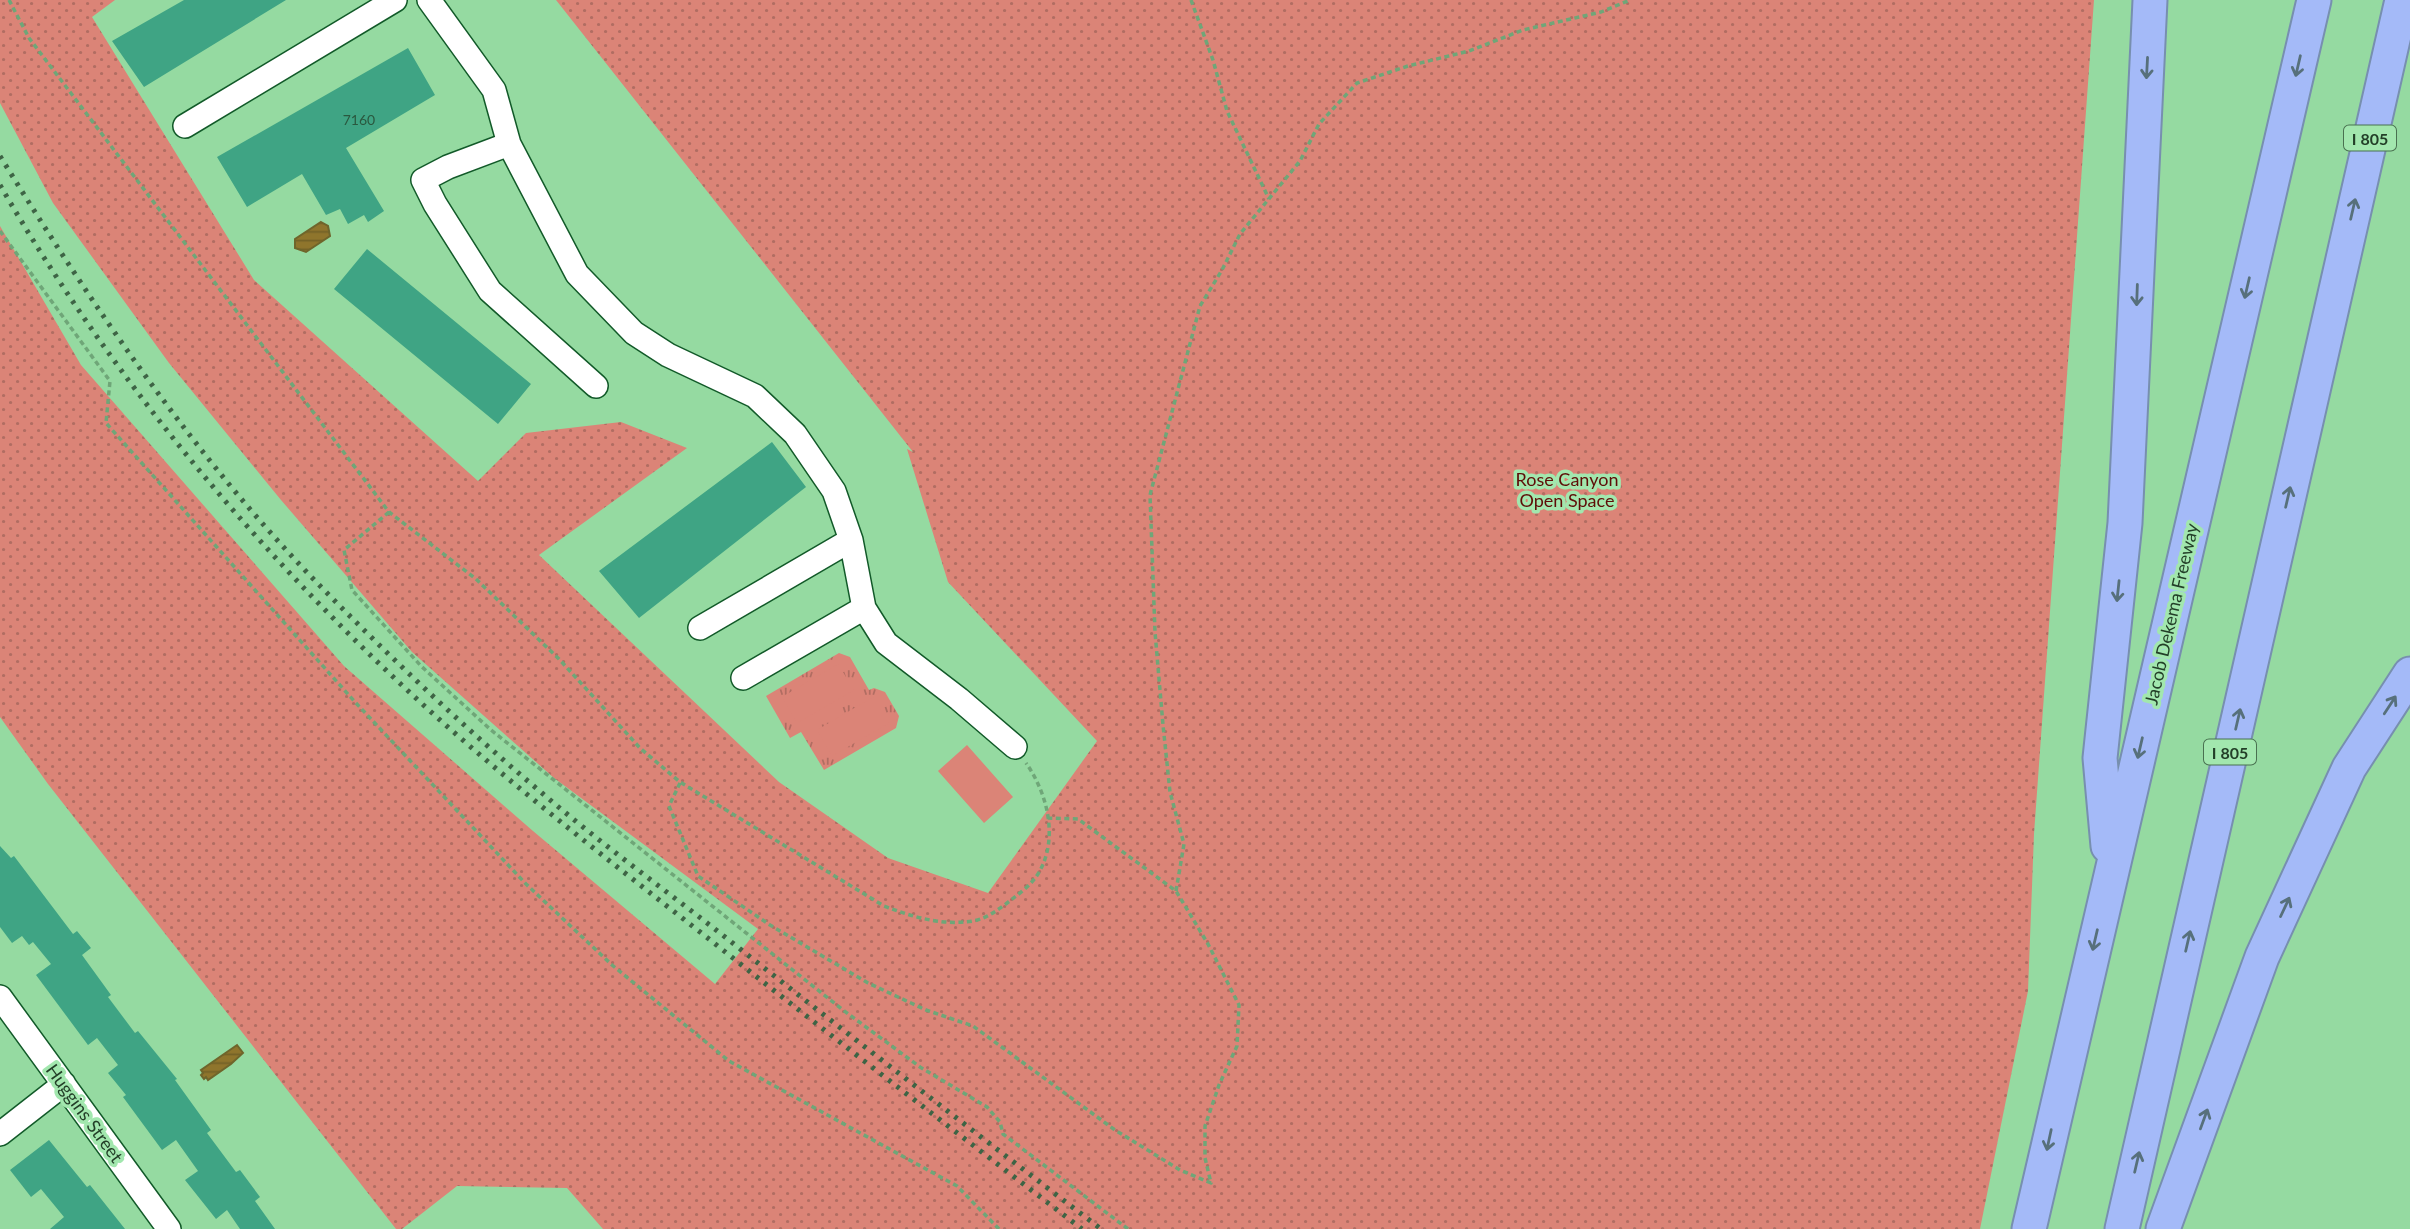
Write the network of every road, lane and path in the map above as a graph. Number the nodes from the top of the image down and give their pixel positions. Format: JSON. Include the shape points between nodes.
{"nodes":[{"id":1,"x":9,"y":0,"type":"edge"},
{"id":2,"x":395,"y":0,"type":"edge"},
{"id":3,"x":429,"y":0,"type":"edge"},
{"id":4,"x":1191,"y":0,"type":"edge"},
{"id":5,"x":1630,"y":0,"type":"edge"},
{"id":6,"x":2150,"y":0,"type":"edge"},
{"id":7,"x":2314,"y":0,"type":"edge"},
{"id":8,"x":2402,"y":0,"type":"edge"},
{"id":9,"x":185,"y":126,"type":"dead end"},
{"id":10,"x":509,"y":144,"type":"junction"},
{"id":11,"x":1269,"y":199,"type":"junction"},
{"id":12,"x":0,"y":232,"type":"edge"},
{"id":13,"x":596,"y":386,"type":"dead end"},
{"id":14,"x":389,"y":512,"type":"junction"},
{"id":15,"x":851,"y":540,"type":"junction"},
{"id":16,"x":864,"y":608,"type":"junction"},
{"id":17,"x":700,"y":628,"type":"dead end"},
{"id":18,"x":2410,"y":674,"type":"edge"},
{"id":19,"x":743,"y":678,"type":"dead end"},
{"id":20,"x":1015,"y":747,"type":"joint"},
{"id":21,"x":680,"y":782,"type":"junction"},
{"id":22,"x":1048,"y":818,"type":"junction"},
{"id":23,"x":2110,"y":874,"type":"junction"},
{"id":24,"x":1176,"y":891,"type":"junction"},
{"id":25,"x":0,"y":997,"type":"edge"},
{"id":26,"x":64,"y":1084,"type":"junction"},
{"id":27,"x":0,"y":1134,"type":"edge"},
{"id":28,"x":169,"y":1229,"type":"edge"},
{"id":29,"x":999,"y":1229,"type":"edge"},
{"id":30,"x":1128,"y":1229,"type":"edge"},
{"id":31,"x":2029,"y":1229,"type":"edge"},
{"id":32,"x":2122,"y":1229,"type":"edge"},
{"id":33,"x":2163,"y":1229,"type":"edge"}],
"edges":[{"from":1,"to":14,"type":"path","via":[[37,49]]},
{"from":2,"to":9,"type":"street"},
{"from":3,"to":10,"type":"street","via":[[494,90]]},
{"from":4,"to":11,"type":"path","via":[[1227,111]]},
{"from":5,"to":11,"type":"path","via":[[1357,83],[1319,124],[1300,161]]},
{"from":6,"to":23,"type":"highway","one_way":true,"via":[[2125,523],[2100,758]]},
{"from":7,"to":23,"type":"highway","name":"Jacob Dekema Freeway","one_way":true},
{"from":32,"to":8,"type":"highway","number":"I 805","one_way":true},
{"from":10,"to":13,"type":"street","via":[[423,180],[491,291]]},
{"from":10,"to":15,"type":"street","via":[[577,274],[634,333],[668,355],[755,396],[795,434],[834,491]]},
{"from":11,"to":24,"type":"path","via":[[1240,234],[1200,306],[1150,495],[1163,725],[1170,792],[1184,844]]},
{"from":12,"to":29,"type":"path","via":[[110,381],[106,423],[355,702],[526,884],[612,965],[729,1060],[957,1186]]},
{"from":14,"to":21,"type":"path","via":[[476,579],[559,659],[640,748]]},
{"from":14,"to":30,"type":"path","via":[[344,550],[352,590],[421,666],[491,730],[843,1010],[920,1067],[987,1107],[1000,1122],[1003,1134]]},
{"from":15,"to":16,"type":"street"},
{"from":15,"to":17,"type":"street"},
{"from":16,"to":19,"type":"street"},
{"from":16,"to":20,"type":"street","via":[[887,643]]},
{"from":33,"to":18,"type":"highway","one_way":true,"via":[[2262,957],[2349,768]]},
{"from":20,"to":22,"type":"path","via":[[1038,783]]},
{"from":21,"to":22,"type":"path","via":[[884,906],[947,923],[993,914],[1026,888],[1050,848]]},
{"from":21,"to":24,"type":"path","via":[[668,806],[698,876],[869,983],[973,1026],[1115,1130],[1211,1184],[1205,1126],[1237,1046],[1239,1005]]},
{"from":22,"to":24,"type":"path","via":[[1078,819]]},
{"from":23,"to":31,"type":"highway","name":"Jacob Dekema Freeway","one_way":true},
{"from":25,"to":26,"type":"street","name":"Huggins Street"},
{"from":26,"to":27,"type":"street"},
{"from":26,"to":28,"type":"street","name":"Huggins Street"}]}
